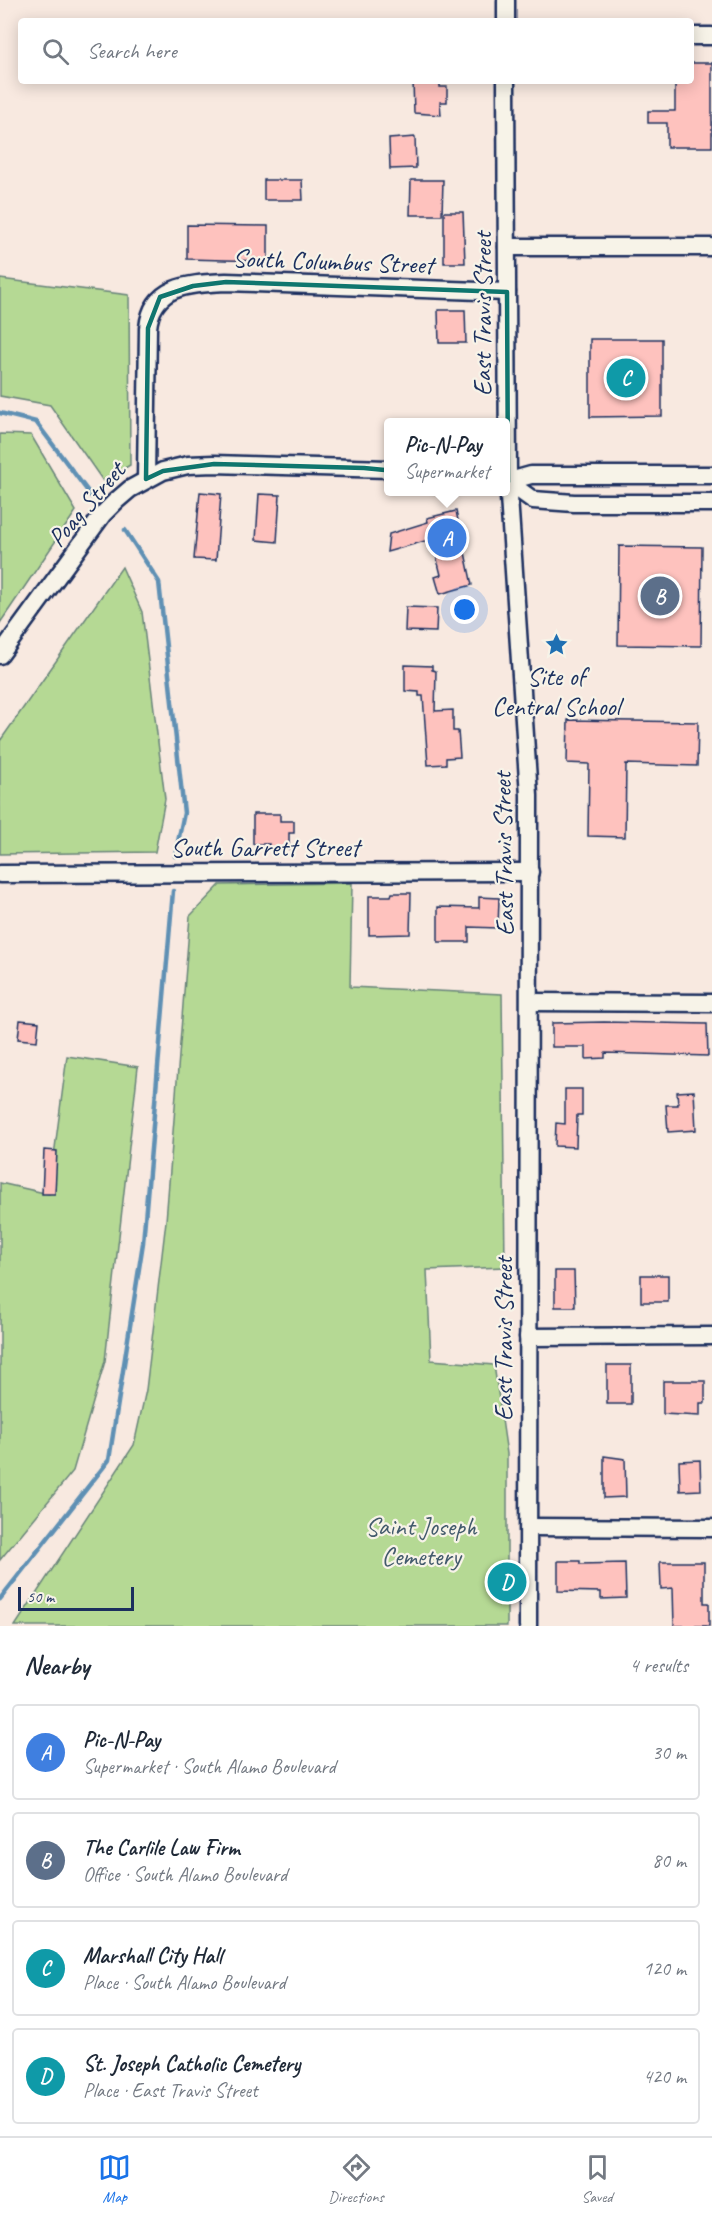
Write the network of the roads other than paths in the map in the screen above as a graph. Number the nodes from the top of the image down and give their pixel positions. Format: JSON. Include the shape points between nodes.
{"nodes":[{"id":1,"x":506,"y":0,"type":"edge"},
{"id":2,"x":506,"y":18,"type":"edge"},
{"id":3,"x":694,"y":36,"type":"edge"},
{"id":4,"x":712,"y":36,"type":"edge"},
{"id":5,"x":506,"y":84,"type":"edge"},
{"id":6,"x":507,"y":247,"type":"junction"},
{"id":7,"x":712,"y":247,"type":"edge"},
{"id":8,"x":507,"y":292,"type":"junction"},
{"id":9,"x":160,"y":297,"type":"joint"},
{"id":10,"x":507,"y":418,"type":"edge"},
{"id":11,"x":384,"y":470,"type":"edge"},
{"id":12,"x":712,"y":475,"type":"edge"},
{"id":13,"x":146,"y":479,"type":"junction"},
{"id":14,"x":510,"y":481,"type":"edge"},
{"id":15,"x":510,"y":484,"type":"edge"},
{"id":16,"x":508,"y":496,"type":"edge"},
{"id":17,"x":712,"y":503,"type":"edge"},
{"id":18,"x":0,"y":655,"type":"edge"},
{"id":19,"x":530,"y":872,"type":"junction"},
{"id":20,"x":0,"y":874,"type":"edge"},
{"id":21,"x":530,"y":1002,"type":"junction"},
{"id":22,"x":712,"y":1003,"type":"edge"},
{"id":23,"x":712,"y":1336,"type":"edge"},
{"id":24,"x":528,"y":1337,"type":"junction"},
{"id":25,"x":529,"y":1527,"type":"junction"},
{"id":26,"x":712,"y":1528,"type":"edge"},
{"id":27,"x":528,"y":1626,"type":"edge"}],
"edges":[{"from":1,"to":2,"type":"street"},
{"from":3,"to":4,"type":"street"},
{"from":5,"to":6,"type":"street","name":"East Travis Street"},
{"from":6,"to":7,"type":"street"},
{"from":6,"to":8,"type":"street","name":"East Travis Street"},
{"from":8,"to":9,"type":"street","name":"South Columbus Street","via":[[226,282],[193,285]]},
{"from":8,"to":10,"type":"street","name":"East Travis Street"},
{"from":9,"to":13,"type":"street","name":"Poag Street","via":[[148,327]]},
{"from":11,"to":13,"type":"street","via":[[214,464],[188,465]]},
{"from":12,"to":14,"type":"street","via":[[531,475]]},
{"from":13,"to":18,"type":"street","name":"Poag Street","via":[[103,514]]},
{"from":15,"to":17,"type":"street","via":[[532,500]]},
{"from":16,"to":19,"type":"street","name":"East Travis Street","via":[[525,719]]},
{"from":19,"to":20,"type":"street","name":"South Garrett Street"},
{"from":19,"to":21,"type":"street","name":"East Travis Street"},
{"from":21,"to":22,"type":"street"},
{"from":21,"to":24,"type":"street","name":"East Travis Street"},
{"from":23,"to":24,"type":"street"},
{"from":24,"to":25,"type":"street","name":"East Travis Street"},
{"from":25,"to":26,"type":"street"},
{"from":25,"to":27,"type":"street","name":"East Travis Street"}]}
